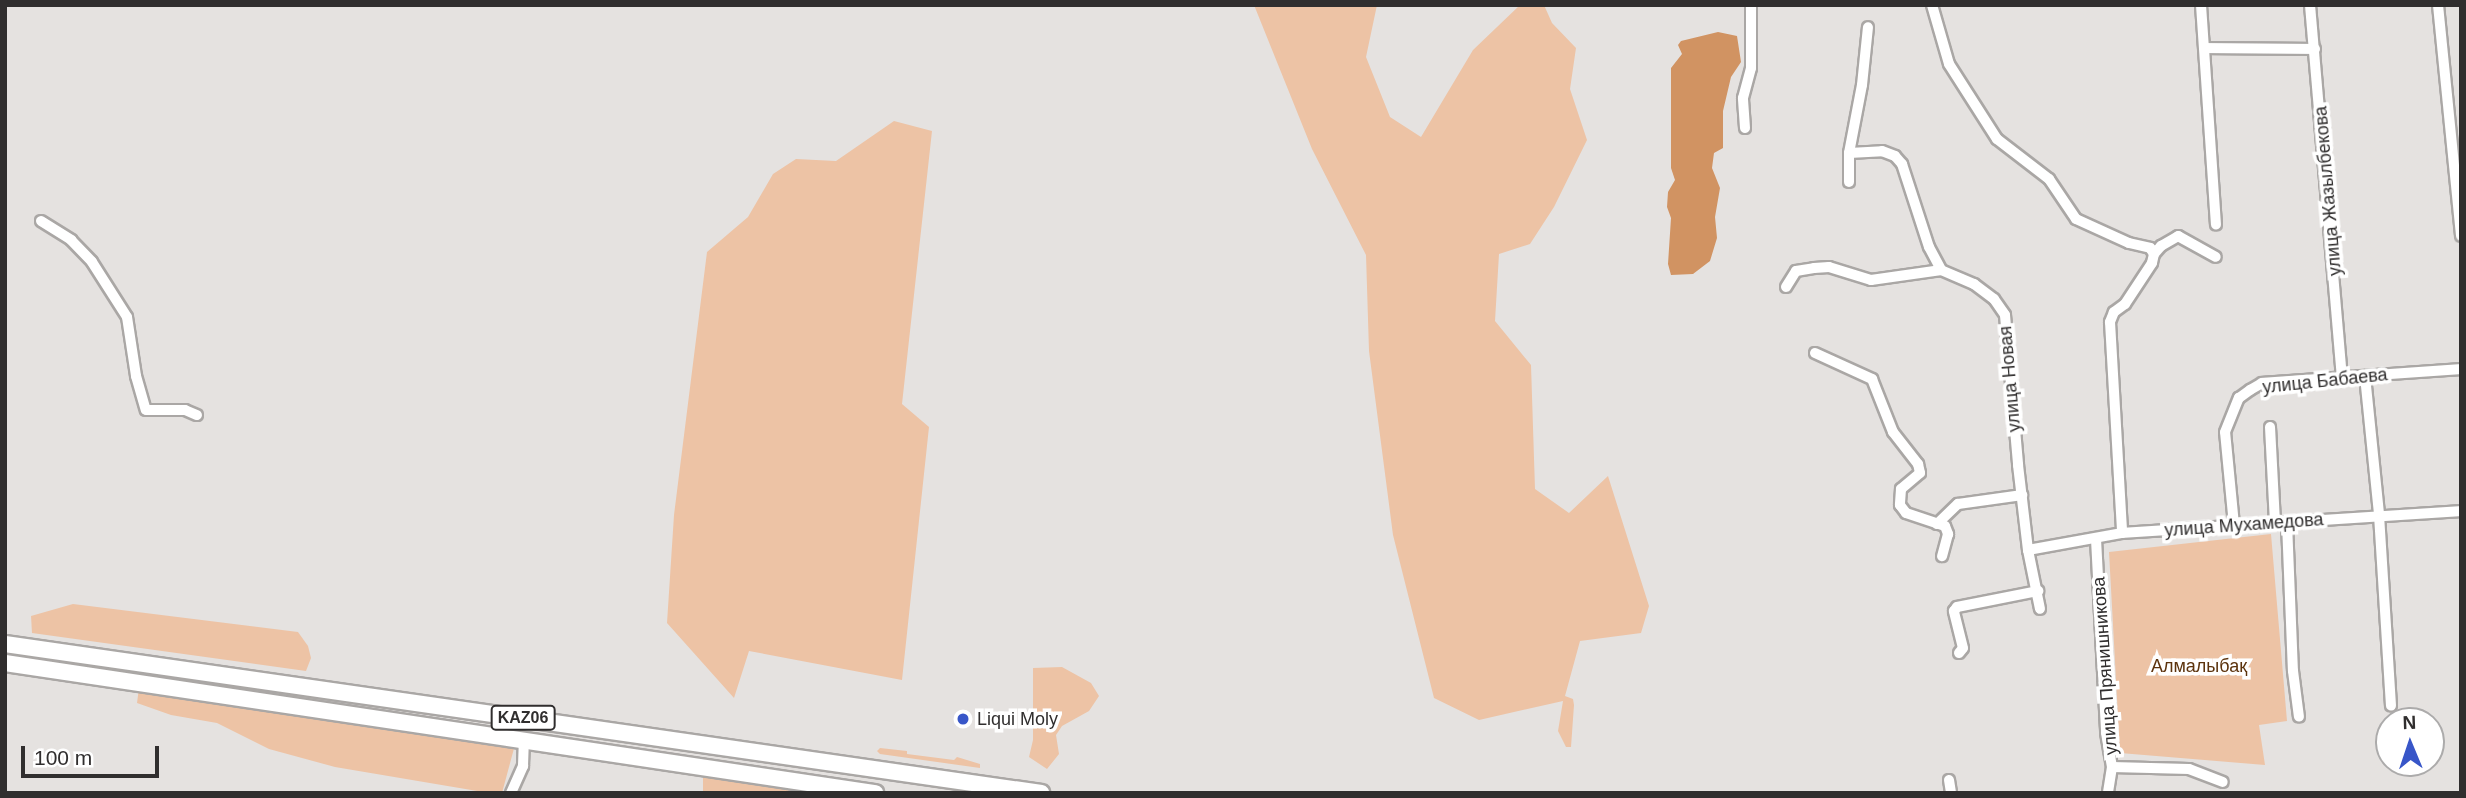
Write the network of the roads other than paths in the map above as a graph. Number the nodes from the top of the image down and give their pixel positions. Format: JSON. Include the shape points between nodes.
{"nodes":[{"id":1,"x":1751,"y":5,"type":"edge"},
{"id":2,"x":1932,"y":5,"type":"edge"},
{"id":3,"x":2201,"y":5,"type":"edge"},
{"id":4,"x":2311,"y":5,"type":"edge"},
{"id":5,"x":2438,"y":5,"type":"edge"},
{"id":6,"x":1868,"y":27,"type":"dead end"},
{"id":7,"x":2205,"y":48,"type":"junction"},
{"id":8,"x":2315,"y":49,"type":"junction"},
{"id":9,"x":1745,"y":128,"type":"dead end"},
{"id":10,"x":1849,"y":153,"type":"junction"},
{"id":11,"x":1849,"y":183,"type":"dead end"},
{"id":12,"x":41,"y":221,"type":"dead end"},
{"id":13,"x":2216,"y":225,"type":"dead end"},
{"id":14,"x":2461,"y":236,"type":"edge"},
{"id":15,"x":2154,"y":254,"type":"junction"},
{"id":16,"x":2216,"y":257,"type":"dead end"},
{"id":17,"x":1941,"y":270,"type":"junction"},
{"id":18,"x":1786,"y":287,"type":"dead end"},
{"id":19,"x":1815,"y":353,"type":"dead end"},
{"id":20,"x":2461,"y":369,"type":"edge"},
{"id":21,"x":2365,"y":376,"type":"junction"},
{"id":22,"x":2342,"y":377,"type":"junction"},
{"id":23,"x":197,"y":415,"type":"dead end"},
{"id":24,"x":2270,"y":427,"type":"dead end"},
{"id":25,"x":2022,"y":495,"type":"junction"},
{"id":26,"x":2461,"y":511,"type":"edge"},
{"id":27,"x":2379,"y":515,"type":"junction"},
{"id":28,"x":2276,"y":523,"type":"junction"},
{"id":29,"x":2287,"y":523,"type":"junction"},
{"id":30,"x":1937,"y":524,"type":"junction"},
{"id":31,"x":2234,"y":525,"type":"junction"},
{"id":32,"x":2122,"y":533,"type":"junction"},
{"id":33,"x":2096,"y":539,"type":"junction"},
{"id":34,"x":2028,"y":550,"type":"junction"},
{"id":35,"x":1942,"y":556,"type":"dead end"},
{"id":36,"x":2038,"y":591,"type":"junction"},
{"id":37,"x":2040,"y":609,"type":"dead end"},
{"id":38,"x":5,"y":644,"type":"edge"},
{"id":39,"x":1959,"y":653,"type":"dead end"},
{"id":40,"x":5,"y":663,"type":"edge"},
{"id":41,"x":2391,"y":706,"type":"dead end"},
{"id":42,"x":2299,"y":717,"type":"dead end"},
{"id":43,"x":524,"y":739,"type":"junction"},
{"id":44,"x":2112,"y":767,"type":"junction"},
{"id":45,"x":1950,"y":780,"type":"dead end"},
{"id":46,"x":2223,"y":782,"type":"dead end"},
{"id":47,"x":512,"y":793,"type":"edge"},
{"id":48,"x":875,"y":793,"type":"edge"},
{"id":49,"x":1041,"y":793,"type":"edge"},
{"id":50,"x":1951,"y":793,"type":"edge"},
{"id":51,"x":2108,"y":793,"type":"edge"}],
"edges":[{"from":1,"to":9,"type":"street"},
{"from":2,"to":15,"type":"street","via":[[1949,64],[1997,139],[2049,179],[2076,219],[2150,248]]},
{"from":3,"to":7,"type":"street"},
{"from":4,"to":8,"type":"street","name":"улица Жазылбекова"},
{"from":5,"to":14,"type":"street"},
{"from":6,"to":10,"type":"street"},
{"from":7,"to":8,"type":"street"},
{"from":7,"to":13,"type":"street"},
{"from":8,"to":22,"type":"street","name":"улица Жазылбекова"},
{"from":10,"to":11,"type":"street"},
{"from":10,"to":17,"type":"street","via":[[1890,152],[1902,164]]},
{"from":12,"to":23,"type":"street","via":[[71,240],[92,262],[127,317],[146,410],[185,410]]},
{"from":15,"to":16,"type":"street","via":[[2178,236]]},
{"from":15,"to":32,"type":"street","via":[[2110,322]]},
{"from":17,"to":18,"type":"street","via":[[1871,280],[1829,267],[1814,268],[1796,271]]},
{"from":17,"to":25,"type":"street","name":"улица Новая","via":[[1974,284],[1994,299],[2005,315]]},
{"from":19,"to":30,"type":"street","via":[[1872,379],[1892,432],[1918,464],[1920,473],[1901,489],[1900,505],[1906,513]]},
{"from":20,"to":21,"type":"street","name":"улица Бабаева"},
{"from":21,"to":22,"type":"street","name":"улица Бабаева"},
{"from":21,"to":27,"type":"street"},
{"from":22,"to":31,"type":"street","name":"улица Бабаева","via":[[2262,383],[2239,398],[2225,432]]},
{"from":24,"to":28,"type":"street"},
{"from":25,"to":30,"type":"street","via":[[1958,504]]},
{"from":25,"to":34,"type":"street","name":"улица Новая"},
{"from":26,"to":27,"type":"street","name":"улица Мухамедова"},
{"from":27,"to":29,"type":"street","name":"улица Мухамедова"},
{"from":27,"to":41,"type":"street"},
{"from":28,"to":29,"type":"street","name":"улица Мухамедова"},
{"from":28,"to":31,"type":"street","name":"улица Мухамедова"},
{"from":29,"to":42,"type":"street"},
{"from":30,"to":35,"type":"street","via":[[1945,526],[1948,534]]},
{"from":31,"to":32,"type":"street","name":"улица Мухамедова"},
{"from":32,"to":33,"type":"street","name":"улица Мухамедова"},
{"from":33,"to":34,"type":"street","name":"улица Мухамедова"},
{"from":33,"to":44,"type":"street","name":"улица Прянишникова","via":[[2106,733]]},
{"from":34,"to":36,"type":"street","name":"улица Новая"},
{"from":36,"to":37,"type":"street","name":"улица Новая"},
{"from":36,"to":39,"type":"street","via":[[1957,607],[1954,611],[1963,648]]},
{"from":38,"to":49,"type":"highway","number":"KАZ06"},
{"from":40,"to":43,"type":"highway","number":"KАZ06"},
{"from":43,"to":47,"type":"street","via":[[523,766]]},
{"from":43,"to":48,"type":"highway","number":"KАZ06"},
{"from":44,"to":46,"type":"street","via":[[2179,767]]},
{"from":44,"to":51,"type":"street","name":"улица Прянишникова"},
{"from":45,"to":50,"type":"street"}]}
